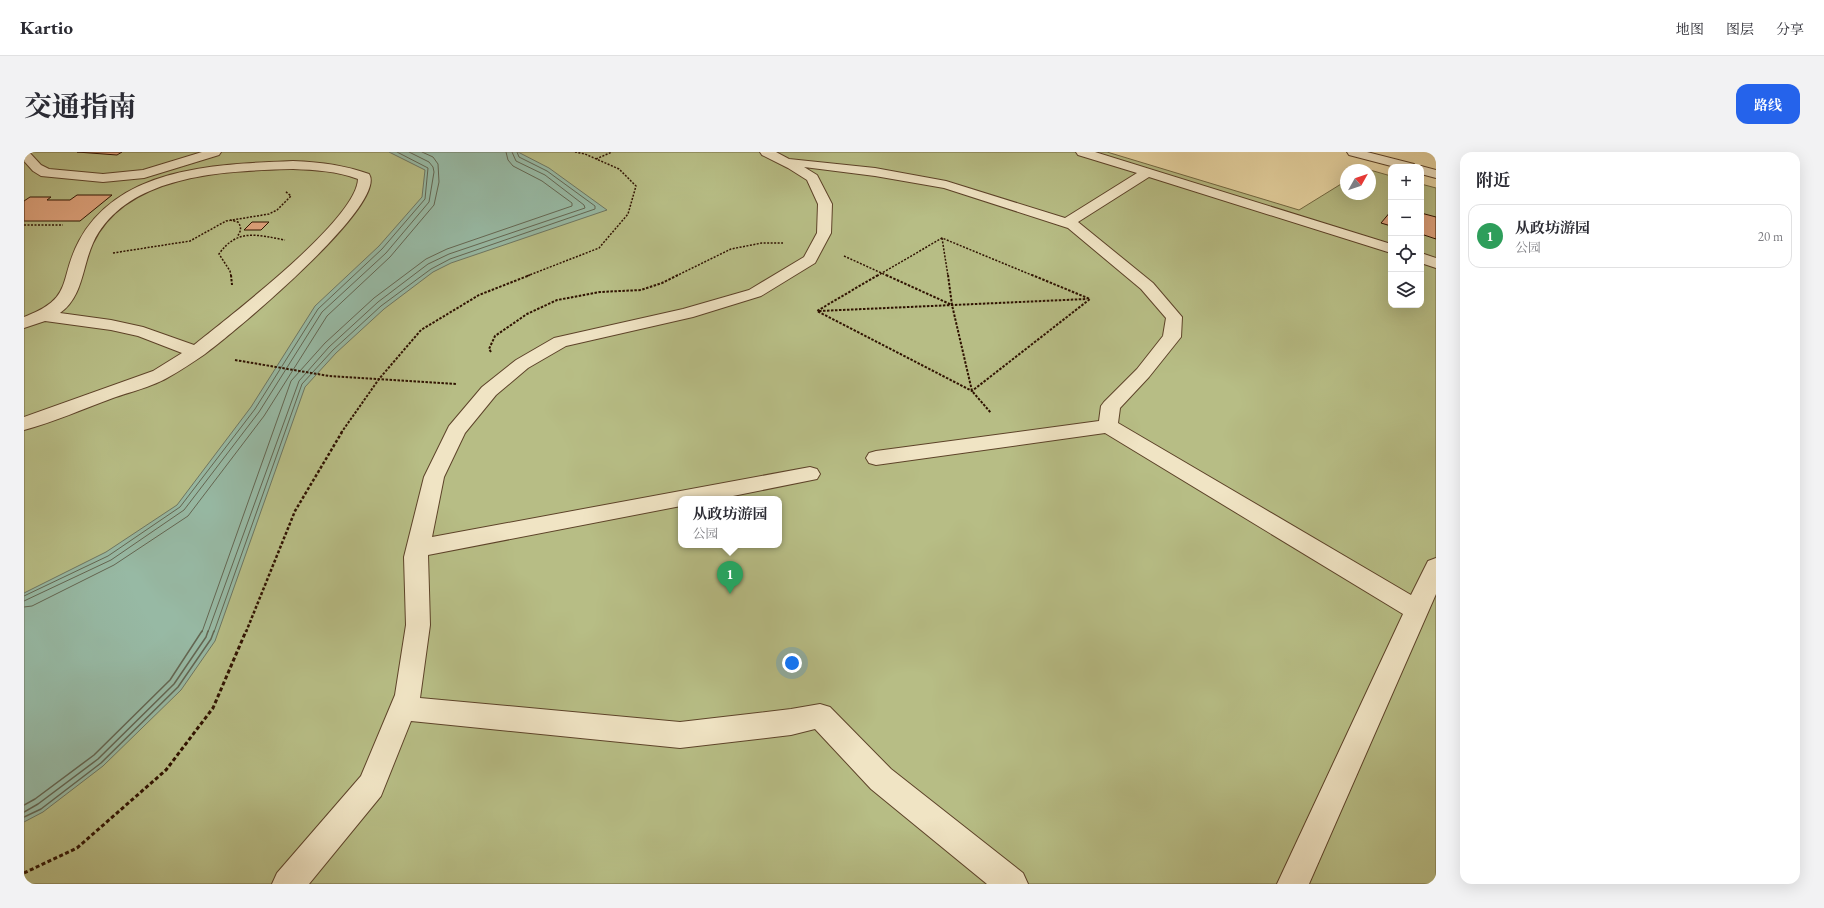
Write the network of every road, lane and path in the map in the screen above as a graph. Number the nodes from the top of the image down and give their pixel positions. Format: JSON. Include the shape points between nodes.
{"nodes":[{"id":1,"x":215,"y":152,"type":"edge"},
{"id":2,"x":575,"y":152,"type":"edge"},
{"id":3,"x":612,"y":152,"type":"edge"},
{"id":4,"x":766,"y":152,"type":"edge"},
{"id":5,"x":1082,"y":152,"type":"edge"},
{"id":6,"x":1352,"y":152,"type":"edge"},
{"id":7,"x":24,"y":154,"type":"edge"},
{"id":8,"x":596,"y":159,"type":"junction"},
{"id":9,"x":785,"y":161,"type":"junction"},
{"id":10,"x":1398,"y":164,"type":"edge"},
{"id":11,"x":237,"y":168,"type":"junction"},
{"id":12,"x":1424,"y":171,"type":"edge"},
{"id":13,"x":1148,"y":173,"type":"junction"},
{"id":14,"x":1436,"y":174,"type":"edge"},
{"id":15,"x":127,"y":176,"type":"junction"},
{"id":16,"x":140,"y":190,"type":"junction"},
{"id":17,"x":230,"y":220,"type":"junction"},
{"id":18,"x":1066,"y":223,"type":"junction"},
{"id":19,"x":24,"y":225,"type":"edge"},
{"id":20,"x":97,"y":225,"type":"junction"},
{"id":21,"x":237,"y":237,"type":"junction"},
{"id":22,"x":942,"y":238,"type":"junction"},
{"id":23,"x":319,"y":245,"type":"junction"},
{"id":24,"x":1388,"y":248,"type":"edge"},
{"id":25,"x":80,"y":258,"type":"junction"},
{"id":26,"x":1424,"y":259,"type":"edge"},
{"id":27,"x":1436,"y":263,"type":"edge"},
{"id":28,"x":1090,"y":299,"type":"junction"},
{"id":29,"x":952,"y":305,"type":"junction"},
{"id":30,"x":817,"y":311,"type":"junction"},
{"id":31,"x":242,"y":315,"type":"junction"},
{"id":32,"x":45,"y":316,"type":"junction"},
{"id":33,"x":24,"y":323,"type":"edge"},
{"id":34,"x":195,"y":352,"type":"junction"},
{"id":35,"x":267,"y":365,"type":"dead end"},
{"id":36,"x":379,"y":380,"type":"junction"},
{"id":37,"x":494,"y":387,"type":"junction"},
{"id":38,"x":972,"y":391,"type":"junction"},
{"id":39,"x":24,"y":424,"type":"edge"},
{"id":40,"x":1108,"y":426,"type":"junction"},
{"id":41,"x":876,"y":458,"type":"dead end"},
{"id":42,"x":810,"y":474,"type":"dead end"},
{"id":43,"x":693,"y":496,"type":"edge"},
{"id":44,"x":678,"y":499,"type":"edge"},
{"id":45,"x":418,"y":548,"type":"junction"},
{"id":46,"x":1436,"y":567,"type":"edge"},
{"id":47,"x":1417,"y":610,"type":"junction"},
{"id":48,"x":402,"y":708,"type":"junction"},
{"id":49,"x":24,"y":873,"type":"edge"},
{"id":50,"x":288,"y":884,"type":"edge"},
{"id":51,"x":1012,"y":884,"type":"edge"},
{"id":52,"x":1293,"y":884,"type":"edge"}],
"edges":[{"from":1,"to":15,"type":"street","via":[[144,174]]},
{"from":2,"to":8,"type":"path"},
{"from":3,"to":8,"type":"path"},
{"from":4,"to":9,"type":"street"},
{"from":5,"to":13,"type":"street"},
{"from":6,"to":10,"type":"street"},
{"from":7,"to":15,"type":"street","via":[[37,168],[46,173],[103,178]]},
{"from":8,"to":36,"type":"path","via":[[618,169],[636,186],[628,214],[599,248],[479,295],[421,330]]},
{"from":9,"to":18,"type":"street","via":[[874,172],[946,186]]},
{"from":9,"to":37,"type":"street","via":[[812,178],[825,204],[824,233],[810,260],[755,293],[687,313],[560,342],[522,364]]},
{"from":11,"to":16,"type":"street","via":[[193,175]]},
{"from":11,"to":17,"type":"path","via":[[278,184],[291,196],[286,204],[273,212],[259,217]]},
{"from":11,"to":23,"type":"street","via":[[314,166],[354,171],[364,177],[364,185],[354,203],[332,233]]},
{"from":12,"to":14,"type":"street"},
{"from":13,"to":18,"type":"street"},
{"from":13,"to":24,"type":"street"},
{"from":15,"to":16,"type":"street"},
{"from":16,"to":20,"type":"street","via":[[116,206]]},
{"from":17,"to":21,"type":"path","via":[[238,222],[241,226]]},
{"from":17,"to":25,"type":"path","via":[[205,234],[181,243]]},
{"from":18,"to":40,"type":"street","via":[[1073,225],[1146,286],[1174,317],[1172,337],[1143,373],[1111,406]]},
{"from":19,"to":20,"type":"path"},
{"from":20,"to":25,"type":"street"},
{"from":21,"to":23,"type":"path","via":[[253,235]]},
{"from":21,"to":31,"type":"path","via":[[223,245],[219,254],[230,271],[231,301]]},
{"from":22,"to":28,"type":"path"},
{"from":22,"to":29,"type":"path"},
{"from":22,"to":30,"type":"path"},
{"from":23,"to":31,"type":"street","via":[[288,276]]},
{"from":25,"to":32,"type":"street","via":[[70,289],[62,303]]},
{"from":26,"to":27,"type":"street"},
{"from":28,"to":29,"type":"path"},
{"from":28,"to":38,"type":"path"},
{"from":29,"to":30,"type":"path"},
{"from":29,"to":38,"type":"path"},
{"from":30,"to":38,"type":"path"},
{"from":31,"to":34,"type":"street"},
{"from":32,"to":33,"type":"street"},
{"from":32,"to":34,"type":"street","via":[[142,332]]},
{"from":34,"to":39,"type":"street","via":[[159,374]]},
{"from":35,"to":36,"type":"path","via":[[329,376]]},
{"from":36,"to":37,"type":"path"},
{"from":36,"to":49,"type":"path","via":[[333,444],[295,511],[213,708],[166,770],[77,848]]},
{"from":37,"to":45,"type":"street","via":[[452,438],[434,477]]},
{"from":40,"to":41,"type":"street"},
{"from":40,"to":47,"type":"street"},
{"from":42,"to":43,"type":"street"},
{"from":44,"to":45,"type":"street"},
{"from":45,"to":48,"type":"street","via":[[418,625],[408,695]]},
{"from":46,"to":47,"type":"street"},
{"from":47,"to":52,"type":"street"},
{"from":48,"to":50,"type":"street","via":[[370,786]]},
{"from":48,"to":51,"type":"street","via":[[680,735],[791,722],[826,712],[881,778]]}]}
